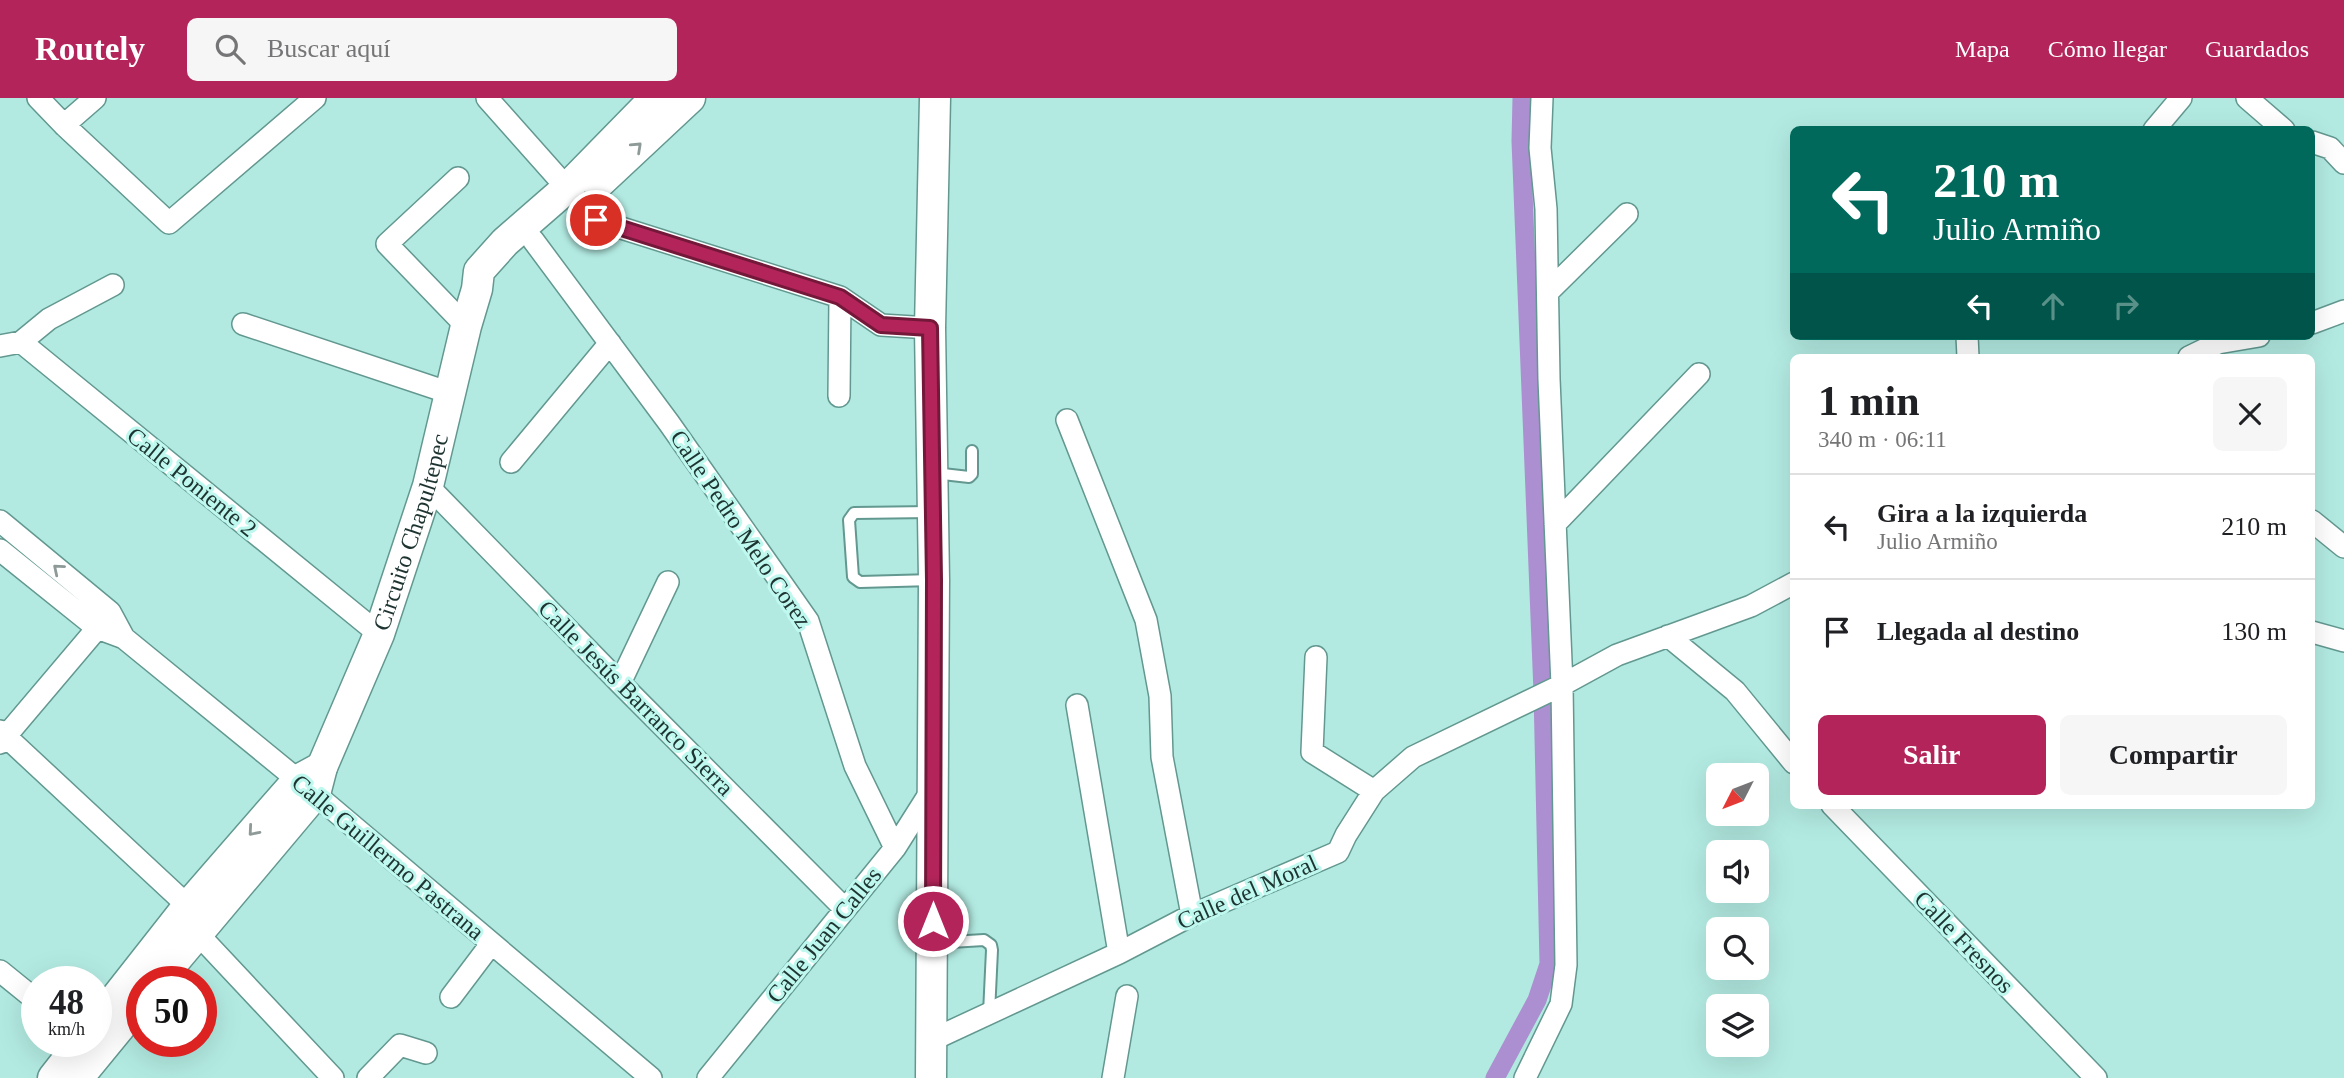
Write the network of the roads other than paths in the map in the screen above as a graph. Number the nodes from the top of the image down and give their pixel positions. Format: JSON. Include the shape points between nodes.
{"nodes":[{"id":1,"x":38,"y":98,"type":"edge"},
{"id":2,"x":95,"y":98,"type":"edge"},
{"id":3,"x":315,"y":98,"type":"edge"},
{"id":4,"x":487,"y":98,"type":"edge"},
{"id":5,"x":690,"y":98,"type":"edge"},
{"id":6,"x":935,"y":98,"type":"edge"},
{"id":7,"x":1542,"y":98,"type":"edge"},
{"id":8,"x":2181,"y":98,"type":"edge"},
{"id":9,"x":2247,"y":98,"type":"edge"},
{"id":10,"x":652,"y":99,"type":"edge"},
{"id":11,"x":64,"y":125,"type":"junction"},
{"id":12,"x":2157,"y":126,"type":"edge"},
{"id":13,"x":2279,"y":126,"type":"edge"},
{"id":14,"x":2315,"y":143,"type":"edge"},
{"id":15,"x":2344,"y":163,"type":"edge"},
{"id":16,"x":458,"y":178,"type":"dead end"},
{"id":17,"x":573,"y":194,"type":"junction"},
{"id":18,"x":1627,"y":214,"type":"dead end"},
{"id":19,"x":533,"y":240,"type":"junction"},
{"id":20,"x":113,"y":285,"type":"dead end"},
{"id":21,"x":477,"y":289,"type":"junction"},
{"id":22,"x":1548,"y":292,"type":"junction"},
{"id":23,"x":840,"y":297,"type":"junction"},
{"id":24,"x":2344,"y":311,"type":"edge"},
{"id":25,"x":2315,"y":322,"type":"edge"},
{"id":26,"x":243,"y":324,"type":"dead end"},
{"id":27,"x":466,"y":326,"type":"junction"},
{"id":28,"x":930,"y":328,"type":"junction"},
{"id":29,"x":2230,"y":340,"type":"edge"},
{"id":30,"x":610,"y":343,"type":"junction"},
{"id":31,"x":10,"y":344,"type":"edge"},
{"id":32,"x":2195,"y":354,"type":"edge"},
{"id":33,"x":1699,"y":374,"type":"dead end"},
{"id":34,"x":450,"y":393,"type":"junction"},
{"id":35,"x":839,"y":396,"type":"dead end"},
{"id":36,"x":1068,"y":420,"type":"dead end"},
{"id":37,"x":972,"y":451,"type":"dead end"},
{"id":38,"x":511,"y":462,"type":"dead end"},
{"id":39,"x":931,"y":473,"type":"junction"},
{"id":40,"x":428,"y":486,"type":"junction"},
{"id":41,"x":931,"y":512,"type":"junction"},
{"id":42,"x":0,"y":521,"type":"edge"},
{"id":43,"x":2315,"y":523,"type":"edge"},
{"id":44,"x":1555,"y":524,"type":"junction"},
{"id":45,"x":2344,"y":547,"type":"edge"},
{"id":46,"x":0,"y":550,"type":"edge"},
{"id":47,"x":934,"y":580,"type":"junction"},
{"id":48,"x":668,"y":582,"type":"dead end"},
{"id":49,"x":1790,"y":585,"type":"edge"},
{"id":50,"x":104,"y":620,"type":"junction"},
{"id":51,"x":2315,"y":633,"type":"edge"},
{"id":52,"x":379,"y":634,"type":"junction"},
{"id":53,"x":1668,"y":636,"type":"junction"},
{"id":54,"x":2344,"y":641,"type":"edge"},
{"id":55,"x":1316,"y":657,"type":"dead end"},
{"id":56,"x":620,"y":683,"type":"junction"},
{"id":57,"x":1552,"y":690,"type":"junction"},
{"id":58,"x":1077,"y":705,"type":"dead end"},
{"id":59,"x":2,"y":737,"type":"edge"},
{"id":60,"x":1790,"y":758,"type":"edge"},
{"id":61,"x":312,"y":781,"type":"junction"},
{"id":62,"x":934,"y":787,"type":"junction"},
{"id":63,"x":1374,"y":792,"type":"junction"},
{"id":64,"x":1836,"y":809,"type":"edge"},
{"id":65,"x":895,"y":848,"type":"junction"},
{"id":66,"x":845,"y":909,"type":"junction"},
{"id":67,"x":1186,"y":918,"type":"junction"},
{"id":68,"x":192,"y":919,"type":"junction"},
{"id":69,"x":933,"y":943,"type":"junction"},
{"id":70,"x":491,"y":944,"type":"junction"},
{"id":71,"x":1125,"y":950,"type":"junction"},
{"id":72,"x":166,"y":966,"type":"edge"},
{"id":73,"x":0,"y":971,"type":"edge"},
{"id":74,"x":21,"y":988,"type":"edge"},
{"id":75,"x":1126,"y":996,"type":"dead end"},
{"id":76,"x":451,"y":997,"type":"dead end"},
{"id":77,"x":112,"y":1006,"type":"edge"},
{"id":78,"x":989,"y":1013,"type":"junction"},
{"id":79,"x":126,"y":1020,"type":"edge"},
{"id":80,"x":932,"y":1040,"type":"junction"},
{"id":81,"x":426,"y":1053,"type":"dead end"},
{"id":82,"x":69,"y":1057,"type":"edge"},
{"id":83,"x":53,"y":1078,"type":"edge"},
{"id":84,"x":78,"y":1078,"type":"edge"},
{"id":85,"x":333,"y":1078,"type":"edge"},
{"id":86,"x":368,"y":1078,"type":"edge"},
{"id":87,"x":651,"y":1078,"type":"edge"},
{"id":88,"x":708,"y":1078,"type":"edge"},
{"id":89,"x":931,"y":1078,"type":"edge"},
{"id":90,"x":1113,"y":1078,"type":"edge"},
{"id":91,"x":1525,"y":1078,"type":"edge"},
{"id":92,"x":2096,"y":1078,"type":"edge"}],
"edges":[{"from":1,"to":11,"type":"street"},
{"from":2,"to":11,"type":"street"},
{"from":3,"to":11,"type":"street","via":[[169,223]]},
{"from":4,"to":17,"type":"street"},
{"from":17,"to":5,"type":"main road","name":"Circuito Chapultepec","one_way":true},
{"from":6,"to":28,"type":"main road"},
{"from":7,"to":22,"type":"street","via":[[1540,148]]},
{"from":8,"to":12,"type":"street"},
{"from":9,"to":13,"type":"street"},
{"from":10,"to":17,"type":"main road","name":"Circuito Chapultepec"},
{"from":14,"to":15,"type":"street","via":[[2330,148]]},
{"from":16,"to":27,"type":"street","via":[[387,244]]},
{"from":17,"to":19,"type":"main road","name":"Circuito Chapultepec"},
{"from":17,"to":21,"type":"main road","name":"Circuito Chapultepec","via":[[496,252],[479,271]]},
{"from":17,"to":23,"type":"street","via":[[596,220]]},
{"from":18,"to":22,"type":"street"},
{"from":19,"to":21,"type":"main road","name":"Circuito Chapultepec","via":[[494,282]]},
{"from":19,"to":30,"type":"street","name":"Calle Pedro Melo Corez"},
{"from":20,"to":31,"type":"street"},
{"from":21,"to":27,"type":"main road","name":"Circuito Chapultepec"},
{"from":22,"to":44,"type":"street"},
{"from":23,"to":28,"type":"street","via":[[881,325]]},
{"from":23,"to":35,"type":"street"},
{"from":24,"to":25,"type":"street"},
{"from":26,"to":34,"type":"street"},
{"from":27,"to":34,"type":"main road","name":"Circuito Chapultepec"},
{"from":28,"to":39,"type":"main road"},
{"from":29,"to":32,"type":"street"},
{"from":30,"to":38,"type":"street"},
{"from":30,"to":65,"type":"street","name":"Calle Pedro Melo Corez","via":[[808,621],[855,766]]},
{"from":31,"to":52,"type":"street","name":"Calle Poniente 2"},
{"from":33,"to":44,"type":"street"},
{"from":34,"to":40,"type":"main road","name":"Circuito Chapultepec"},
{"from":36,"to":67,"type":"street","via":[[1146,620],[1160,696],[1161,757]]},
{"from":37,"to":39,"type":"lane","via":[[969,477]]},
{"from":39,"to":41,"type":"main road"},
{"from":40,"to":52,"type":"main road","name":"Circuito Chapultepec"},
{"from":40,"to":56,"type":"street","name":"Calle Jesús Barranco Sierra"},
{"from":41,"to":47,"type":"main road"},
{"from":41,"to":47,"type":"lane","via":[[854,513],[849,520],[856,580]]},
{"from":50,"to":42,"type":"street","name":"Calle Guillermo Pastrana","one_way":true},
{"from":43,"to":45,"type":"street"},
{"from":44,"to":57,"type":"street"},
{"from":46,"to":50,"type":"street","name":"Calle Guillermo Pastrana"},
{"from":47,"to":62,"type":"main road"},
{"from":48,"to":56,"type":"street"},
{"from":49,"to":53,"type":"street","name":"Calle del Moral","via":[[1751,606]]},
{"from":50,"to":59,"type":"street"},
{"from":50,"to":61,"type":"street","name":"Calle Guillermo Pastrana"},
{"from":51,"to":54,"type":"street"},
{"from":52,"to":61,"type":"main road","name":"Circuito Chapultepec"},
{"from":53,"to":57,"type":"street","name":"Calle del Moral","via":[[1617,654]]},
{"from":53,"to":60,"type":"street","via":[[1735,691]]},
{"from":55,"to":63,"type":"street","via":[[1312,751]]},
{"from":56,"to":66,"type":"street","name":"Calle Jesús Barranco Sierra"},
{"from":57,"to":63,"type":"street","name":"Calle del Moral","via":[[1413,757]]},
{"from":57,"to":91,"type":"street","via":[[1566,965],[1561,1004]]},
{"from":58,"to":71,"type":"street"},
{"from":59,"to":68,"type":"street"},
{"from":61,"to":68,"type":"main road","name":"Circuito Chapultepec"},
{"from":61,"to":70,"type":"street","name":"Calle Guillermo Pastrana"},
{"from":62,"to":65,"type":"street","name":"Calle Juan Calles"},
{"from":62,"to":69,"type":"main road"},
{"from":63,"to":67,"type":"street","name":"Calle del Moral","via":[[1338,852]]},
{"from":64,"to":92,"type":"street","name":"Calle Fresnos"},
{"from":65,"to":66,"type":"street","name":"Calle Juan Calles"},
{"from":66,"to":88,"type":"street","name":"Calle Juan Calles"},
{"from":67,"to":71,"type":"street","name":"Calle del Moral"},
{"from":68,"to":72,"type":"main road","name":"Circuito Chapultepec"},
{"from":68,"to":77,"type":"main road","name":"Circuito Chapultepec"},
{"from":68,"to":85,"type":"street"},
{"from":69,"to":78,"type":"lane","via":[[984,940],[991,945]]},
{"from":69,"to":80,"type":"main road"},
{"from":70,"to":76,"type":"street"},
{"from":70,"to":87,"type":"street","name":"Calle Guillermo Pastrana"},
{"from":71,"to":78,"type":"street","name":"Calle del Moral"},
{"from":73,"to":74,"type":"street"},
{"from":75,"to":90,"type":"street"},
{"from":78,"to":80,"type":"street","name":"Calle del Moral"},
{"from":79,"to":84,"type":"main road"},
{"from":80,"to":89,"type":"main road"},
{"from":81,"to":86,"type":"street","via":[[400,1045]]},
{"from":82,"to":83,"type":"main road"}]}
